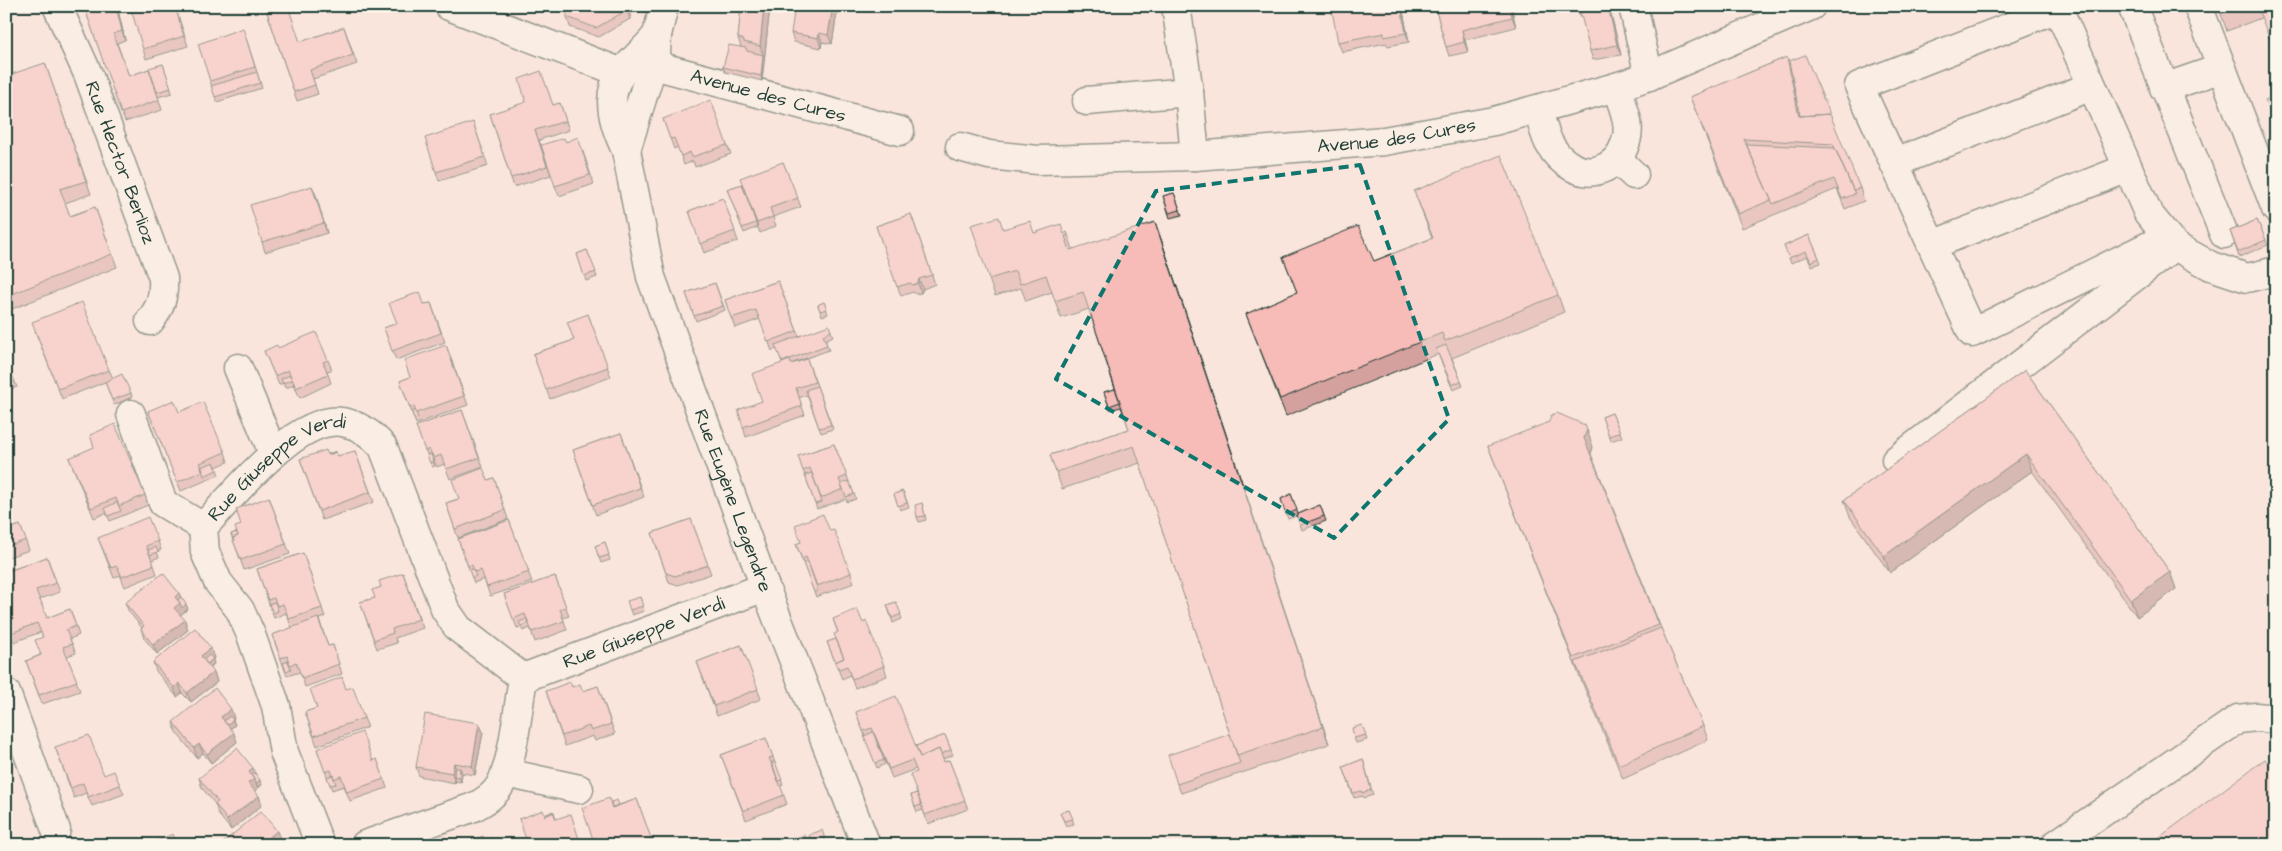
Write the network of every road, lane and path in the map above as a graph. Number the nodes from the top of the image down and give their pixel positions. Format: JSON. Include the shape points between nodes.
{"nodes":[{"id":1,"x":57,"y":6,"type":"edge"},
{"id":2,"x":449,"y":6,"type":"edge"},
{"id":3,"x":664,"y":6,"type":"edge"},
{"id":4,"x":1176,"y":6,"type":"edge"},
{"id":5,"x":1633,"y":6,"type":"edge"},
{"id":6,"x":1811,"y":6,"type":"edge"},
{"id":7,"x":2132,"y":6,"type":"edge"},
{"id":8,"x":2198,"y":6,"type":"edge"},
{"id":9,"x":2058,"y":7,"type":"edge"},
{"id":10,"x":636,"y":67,"type":"junction"},
{"id":11,"x":2222,"y":68,"type":"junction"},
{"id":12,"x":1649,"y":76,"type":"junction"},
{"id":13,"x":2092,"y":86,"type":"junction"},
{"id":14,"x":1616,"y":87,"type":"junction"},
{"id":15,"x":2164,"y":88,"type":"junction"},
{"id":16,"x":1190,"y":92,"type":"junction"},
{"id":17,"x":1087,"y":101,"type":"dead end"},
{"id":18,"x":1538,"y":109,"type":"junction"},
{"id":19,"x":900,"y":131,"type":"dead end"},
{"id":20,"x":960,"y":147,"type":"dead end"},
{"id":21,"x":1195,"y":156,"type":"junction"},
{"id":22,"x":1894,"y":163,"type":"junction"},
{"id":23,"x":2128,"y":168,"type":"junction"},
{"id":24,"x":2276,"y":209,"type":"edge"},
{"id":25,"x":2224,"y":234,"type":"dead end"},
{"id":26,"x":2171,"y":241,"type":"junction"},
{"id":27,"x":1932,"y":245,"type":"junction"},
{"id":28,"x":2276,"y":270,"type":"edge"},
{"id":29,"x":150,"y":321,"type":"dead end"},
{"id":30,"x":238,"y":368,"type":"dead end"},
{"id":31,"x":131,"y":414,"type":"dead end"},
{"id":32,"x":273,"y":453,"type":"junction"},
{"id":33,"x":1896,"y":460,"type":"edge"},
{"id":34,"x":203,"y":527,"type":"junction"},
{"id":35,"x":765,"y":587,"type":"junction"},
{"id":36,"x":522,"y":678,"type":"junction"},
{"id":37,"x":6,"y":693,"type":"edge"},
{"id":38,"x":2276,"y":719,"type":"edge"},
{"id":39,"x":506,"y":773,"type":"junction"},
{"id":40,"x":579,"y":789,"type":"dead end"},
{"id":41,"x":56,"y":830,"type":"dead end"},
{"id":42,"x":320,"y":845,"type":"edge"},
{"id":43,"x":364,"y":845,"type":"edge"},
{"id":44,"x":866,"y":845,"type":"edge"},
{"id":45,"x":2055,"y":845,"type":"edge"}],
"edges":[{"from":1,"to":29,"type":"street","name":"Rue Hector Berlioz","via":[[88,74],[163,278],[160,306]]},
{"from":2,"to":10,"type":"street","name":"Avenue des Cures","via":[[612,69]]},
{"from":3,"to":10,"type":"street","name":"Rue Eugène Legendre","via":[[656,54]]},
{"from":4,"to":16,"type":"street"},
{"from":5,"to":12,"type":"street"},
{"from":6,"to":12,"type":"street","name":"Avenue des Cures"},
{"from":7,"to":15,"type":"street"},
{"from":8,"to":11,"type":"street"},
{"from":9,"to":13,"type":"street"},
{"from":9,"to":22,"type":"street","via":[[1859,86]]},
{"from":10,"to":19,"type":"street","name":"Avenue des Cures"},
{"from":10,"to":35,"type":"street","name":"Rue Eugène Legendre","via":[[626,150],[651,276]]},
{"from":11,"to":15,"type":"street"},
{"from":11,"to":24,"type":"street"},
{"from":12,"to":14,"type":"street","name":"Avenue des Cures"},
{"from":13,"to":22,"type":"street"},
{"from":13,"to":23,"type":"street"},
{"from":14,"to":18,"type":"street","name":"Avenue des Cures"},
{"from":14,"to":18,"type":"street","via":[[1629,136],[1624,148],[1625,167],[1590,172],[1578,170],[1562,160],[1548,141]]},
{"from":15,"to":25,"type":"street"},
{"from":16,"to":17,"type":"street"},
{"from":16,"to":21,"type":"street"},
{"from":18,"to":21,"type":"street","name":"Avenue des Cures","via":[[1494,121],[1384,141]]},
{"from":20,"to":21,"type":"street","name":"Avenue des Cures","via":[[989,155],[1038,160]]},
{"from":22,"to":27,"type":"street"},
{"from":23,"to":26,"type":"street","via":[[2148,213]]},
{"from":23,"to":27,"type":"street"},
{"from":26,"to":27,"type":"street","via":[[1972,333]]},
{"from":26,"to":28,"type":"street","via":[[2211,266],[2247,278]]},
{"from":26,"to":33,"type":"street"},
{"from":30,"to":32,"type":"street"},
{"from":31,"to":34,"type":"street","via":[[163,503]]},
{"from":32,"to":34,"type":"street","name":"Rue Giuseppe Verdi"},
{"from":32,"to":36,"type":"street","name":"Rue Giuseppe Verdi","via":[[297,434],[322,424],[340,422],[371,434],[383,447],[450,620]]},
{"from":34,"to":42,"type":"street","name":"Rue Giuseppe Verdi","via":[[205,552],[218,582],[240,610],[251,635],[276,706],[284,752]]},
{"from":35,"to":36,"type":"street","name":"Rue Giuseppe Verdi"},
{"from":35,"to":44,"type":"street","name":"Rue Eugène Legendre"},
{"from":36,"to":39,"type":"street"},
{"from":37,"to":41,"type":"street"},
{"from":38,"to":45,"type":"street","via":[[2256,716],[2238,719]]},
{"from":39,"to":40,"type":"street"},
{"from":39,"to":43,"type":"street","via":[[497,791],[486,801]]}]}
